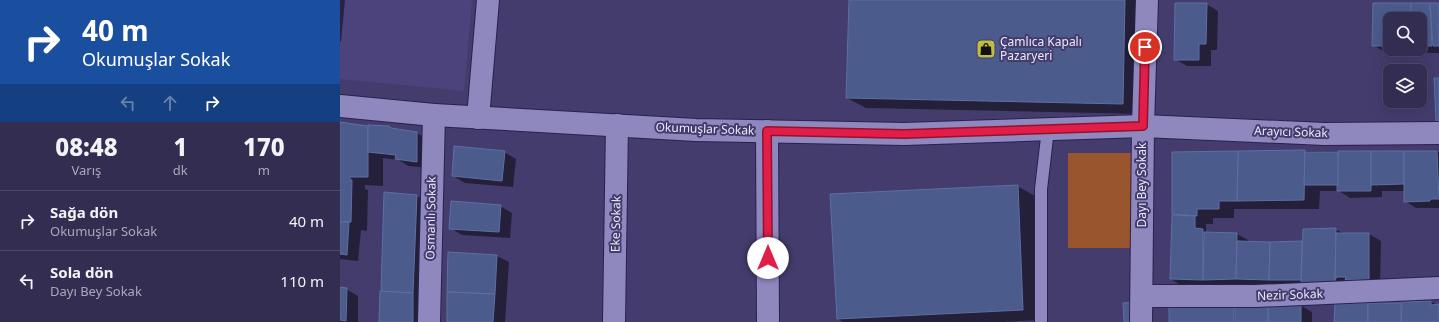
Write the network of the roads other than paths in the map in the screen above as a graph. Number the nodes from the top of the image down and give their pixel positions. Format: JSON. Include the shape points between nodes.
{"nodes":[{"id":1,"x":488,"y":0,"type":"edge"},
{"id":2,"x":1147,"y":0,"type":"edge"},
{"id":3,"x":340,"y":106,"type":"edge"},
{"id":4,"x":434,"y":115,"type":"junction"},
{"id":5,"x":478,"y":118,"type":"junction"},
{"id":6,"x":617,"y":125,"type":"junction"},
{"id":7,"x":1143,"y":126,"type":"junction"},
{"id":8,"x":1048,"y":129,"type":"junction"},
{"id":9,"x":767,"y":131,"type":"junction"},
{"id":10,"x":1439,"y":133,"type":"edge"},
{"id":11,"x":1439,"y":288,"type":"edge"},
{"id":12,"x":1142,"y":296,"type":"junction"},
{"id":13,"x":429,"y":322,"type":"edge"},
{"id":14,"x":614,"y":322,"type":"edge"},
{"id":15,"x":768,"y":322,"type":"edge"},
{"id":16,"x":1041,"y":322,"type":"edge"},
{"id":17,"x":1141,"y":322,"type":"edge"}],
"edges":[{"from":1,"to":5,"type":"street"},
{"from":2,"to":7,"type":"street","name":"Dayı Bey Sokak"},
{"from":3,"to":4,"type":"street","name":"Okumuşlar Sokak"},
{"from":4,"to":5,"type":"street","name":"Okumuşlar Sokak"},
{"from":4,"to":13,"type":"street","name":"Osmanlı Sokak"},
{"from":5,"to":6,"type":"street","name":"Okumuşlar Sokak"},
{"from":6,"to":9,"type":"street","name":"Okumuşlar Sokak"},
{"from":6,"to":14,"type":"street","name":"Eke Sokak"},
{"from":7,"to":8,"type":"street","name":"Okumuşlar Sokak"},
{"from":7,"to":10,"type":"street","name":"Arayıcı Sokak","via":[[1324,134]]},
{"from":7,"to":12,"type":"street","name":"Dayı Bey Sokak"},
{"from":8,"to":9,"type":"street","name":"Okumuşlar Sokak","via":[[904,134]]},
{"from":8,"to":16,"type":"lane","via":[[1041,189]]},
{"from":9,"to":15,"type":"street"},
{"from":11,"to":12,"type":"street","name":"Nezir Sokak","via":[[1256,296]]},
{"from":12,"to":17,"type":"street","name":"Dayı Bey Sokak"}]}
